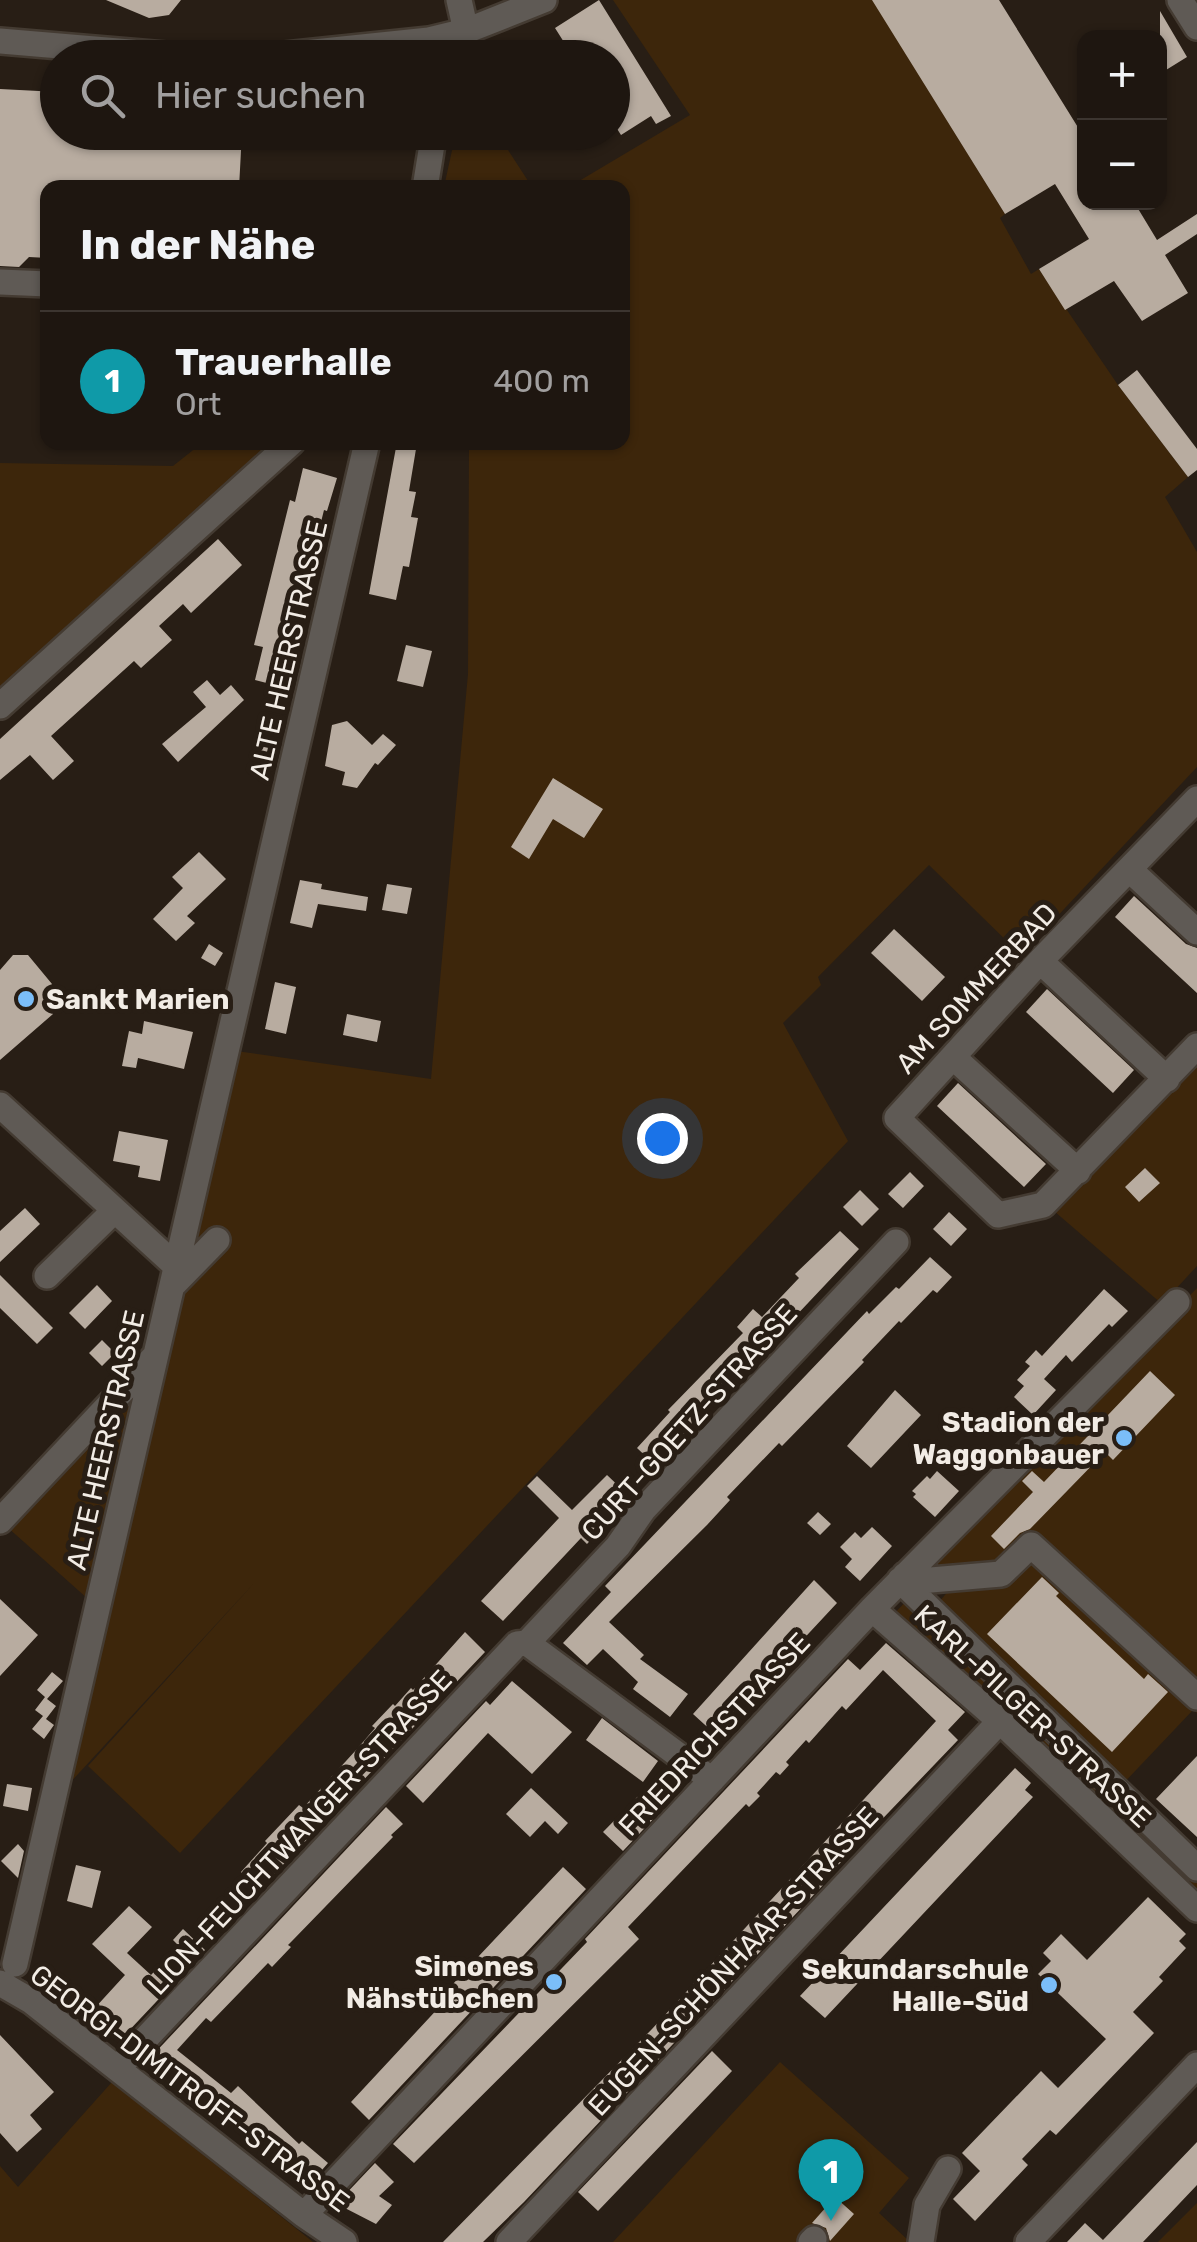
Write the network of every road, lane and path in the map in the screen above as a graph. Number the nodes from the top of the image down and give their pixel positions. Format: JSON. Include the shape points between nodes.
{"nodes":[{"id":1,"x":459,"y":0,"type":"edge"},
{"id":2,"x":544,"y":0,"type":"edge"},
{"id":3,"x":1180,"y":0,"type":"edge"},
{"id":4,"x":1197,"y":27,"type":"edge"},
{"id":5,"x":466,"y":31,"type":"junction"},
{"id":6,"x":448,"y":40,"type":"edge"},
{"id":7,"x":0,"y":41,"type":"edge"},
{"id":8,"x":40,"y":44,"type":"edge"},
{"id":9,"x":431,"y":150,"type":"edge"},
{"id":10,"x":426,"y":180,"type":"edge"},
{"id":11,"x":0,"y":282,"type":"edge"},
{"id":12,"x":40,"y":284,"type":"edge"},
{"id":13,"x":283,"y":450,"type":"edge"},
{"id":14,"x":365,"y":450,"type":"edge"},
{"id":15,"x":0,"y":706,"type":"edge"},
{"id":16,"x":1197,"y":798,"type":"edge"},
{"id":17,"x":1130,"y":870,"type":"junction"},
{"id":18,"x":253,"y":930,"type":"junction"},
{"id":19,"x":1197,"y":932,"type":"edge"},
{"id":20,"x":272,"y":948,"type":"dead end"},
{"id":21,"x":1040,"y":961,"type":"junction"},
{"id":22,"x":1197,"y":1046,"type":"edge"},
{"id":23,"x":953,"y":1057,"type":"junction"},
{"id":24,"x":1167,"y":1078,"type":"junction"},
{"id":25,"x":0,"y":1105,"type":"edge"},
{"id":26,"x":1078,"y":1171,"type":"junction"},
{"id":27,"x":113,"y":1212,"type":"junction"},
{"id":28,"x":217,"y":1240,"type":"dead end"},
{"id":29,"x":896,"y":1242,"type":"dead end"},
{"id":30,"x":47,"y":1276,"type":"dead end"},
{"id":31,"x":174,"y":1277,"type":"junction"},
{"id":32,"x":1177,"y":1302,"type":"dead end"},
{"id":33,"x":156,"y":1355,"type":"junction"},
{"id":34,"x":0,"y":1521,"type":"edge"},
{"id":35,"x":909,"y":1571,"type":"junction"},
{"id":36,"x":872,"y":1609,"type":"junction"},
{"id":37,"x":528,"y":1642,"type":"junction"},
{"id":38,"x":1197,"y":1698,"type":"edge"},
{"id":39,"x":1000,"y":1721,"type":"junction"},
{"id":40,"x":712,"y":1780,"type":"junction"},
{"id":41,"x":1197,"y":1868,"type":"edge"},
{"id":42,"x":1197,"y":1909,"type":"edge"},
{"id":43,"x":8,"y":1973,"type":"edge"},
{"id":44,"x":1197,"y":2065,"type":"edge"},
{"id":45,"x":118,"y":2068,"type":"junction"},
{"id":46,"x":948,"y":2169,"type":"dead end"},
{"id":47,"x":304,"y":2215,"type":"junction"},
{"id":48,"x":344,"y":2242,"type":"edge"},
{"id":49,"x":509,"y":2242,"type":"edge"},
{"id":50,"x":922,"y":2242,"type":"edge"},
{"id":51,"x":1028,"y":2242,"type":"edge"}],
"edges":[{"from":1,"to":5,"type":"street"},
{"from":2,"to":5,"type":"street"},
{"from":3,"to":4,"type":"street"},
{"from":5,"to":6,"type":"street"},
{"from":7,"to":8,"type":"street"},
{"from":9,"to":10,"type":"street"},
{"from":11,"to":12,"type":"street"},
{"from":13,"to":15,"type":"street"},
{"from":14,"to":18,"type":"street","name":"ALTE HEERSTRASSE"},
{"from":16,"to":17,"type":"street","name":"AM SOMMERBAD"},
{"from":17,"to":19,"type":"street"},
{"from":17,"to":21,"type":"street","name":"AM SOMMERBAD"},
{"from":18,"to":20,"type":"street"},
{"from":18,"to":31,"type":"street","name":"ALTE HEERSTRASSE"},
{"from":21,"to":23,"type":"street","name":"AM SOMMERBAD"},
{"from":21,"to":24,"type":"street"},
{"from":22,"to":24,"type":"street"},
{"from":23,"to":26,"type":"street"},
{"from":23,"to":26,"type":"street","name":"AM SOMMERBAD","via":[[897,1118],[998,1214],[1044,1205]]},
{"from":24,"to":26,"type":"street"},
{"from":25,"to":27,"type":"street"},
{"from":27,"to":30,"type":"street"},
{"from":27,"to":31,"type":"street"},
{"from":28,"to":31,"type":"street"},
{"from":29,"to":37,"type":"street","name":"CURT-GOETZ-STRASSE"},
{"from":31,"to":33,"type":"street","name":"ALTE HEERSTRASSE"},
{"from":32,"to":35,"type":"street","name":"FRIEDRICHSTRASSE"},
{"from":33,"to":34,"type":"street"},
{"from":33,"to":43,"type":"street","name":"ALTE HEERSTRASSE"},
{"from":35,"to":36,"type":"street","name":"FRIEDRICHSTRASSE"},
{"from":35,"to":38,"type":"street","via":[[919,1581],[1001,1574],[1031,1545]]},
{"from":35,"to":41,"type":"street","name":"KARL-PILGER-STRASSE"},
{"from":36,"to":39,"type":"street","name":"KARL-PILGER-STRASSE"},
{"from":36,"to":40,"type":"street","name":"FRIEDRICHSTRASSE"},
{"from":37,"to":40,"type":"street"},
{"from":37,"to":45,"type":"street","name":"LION-FEUCHTWANGER-STRASSE","via":[[517,1644]]},
{"from":39,"to":42,"type":"street","name":"KARL-PILGER-STRASSE"},
{"from":39,"to":49,"type":"street","name":"EUGEN-SCHÖNHAAR-STRASSE"},
{"from":40,"to":47,"type":"street","name":"FRIEDRICHSTRASSE"},
{"from":43,"to":45,"type":"street","name":"GEORGI-DIMITROFF-STRASSE","via":[[32,2001]]},
{"from":44,"to":51,"type":"street"},
{"from":45,"to":47,"type":"street","name":"GEORGI-DIMITROFF-STRASSE"},
{"from":46,"to":50,"type":"street","via":[[927,2205]]},
{"from":47,"to":48,"type":"street","name":"GEORGI-DIMITROFF-STRASSE"}]}
